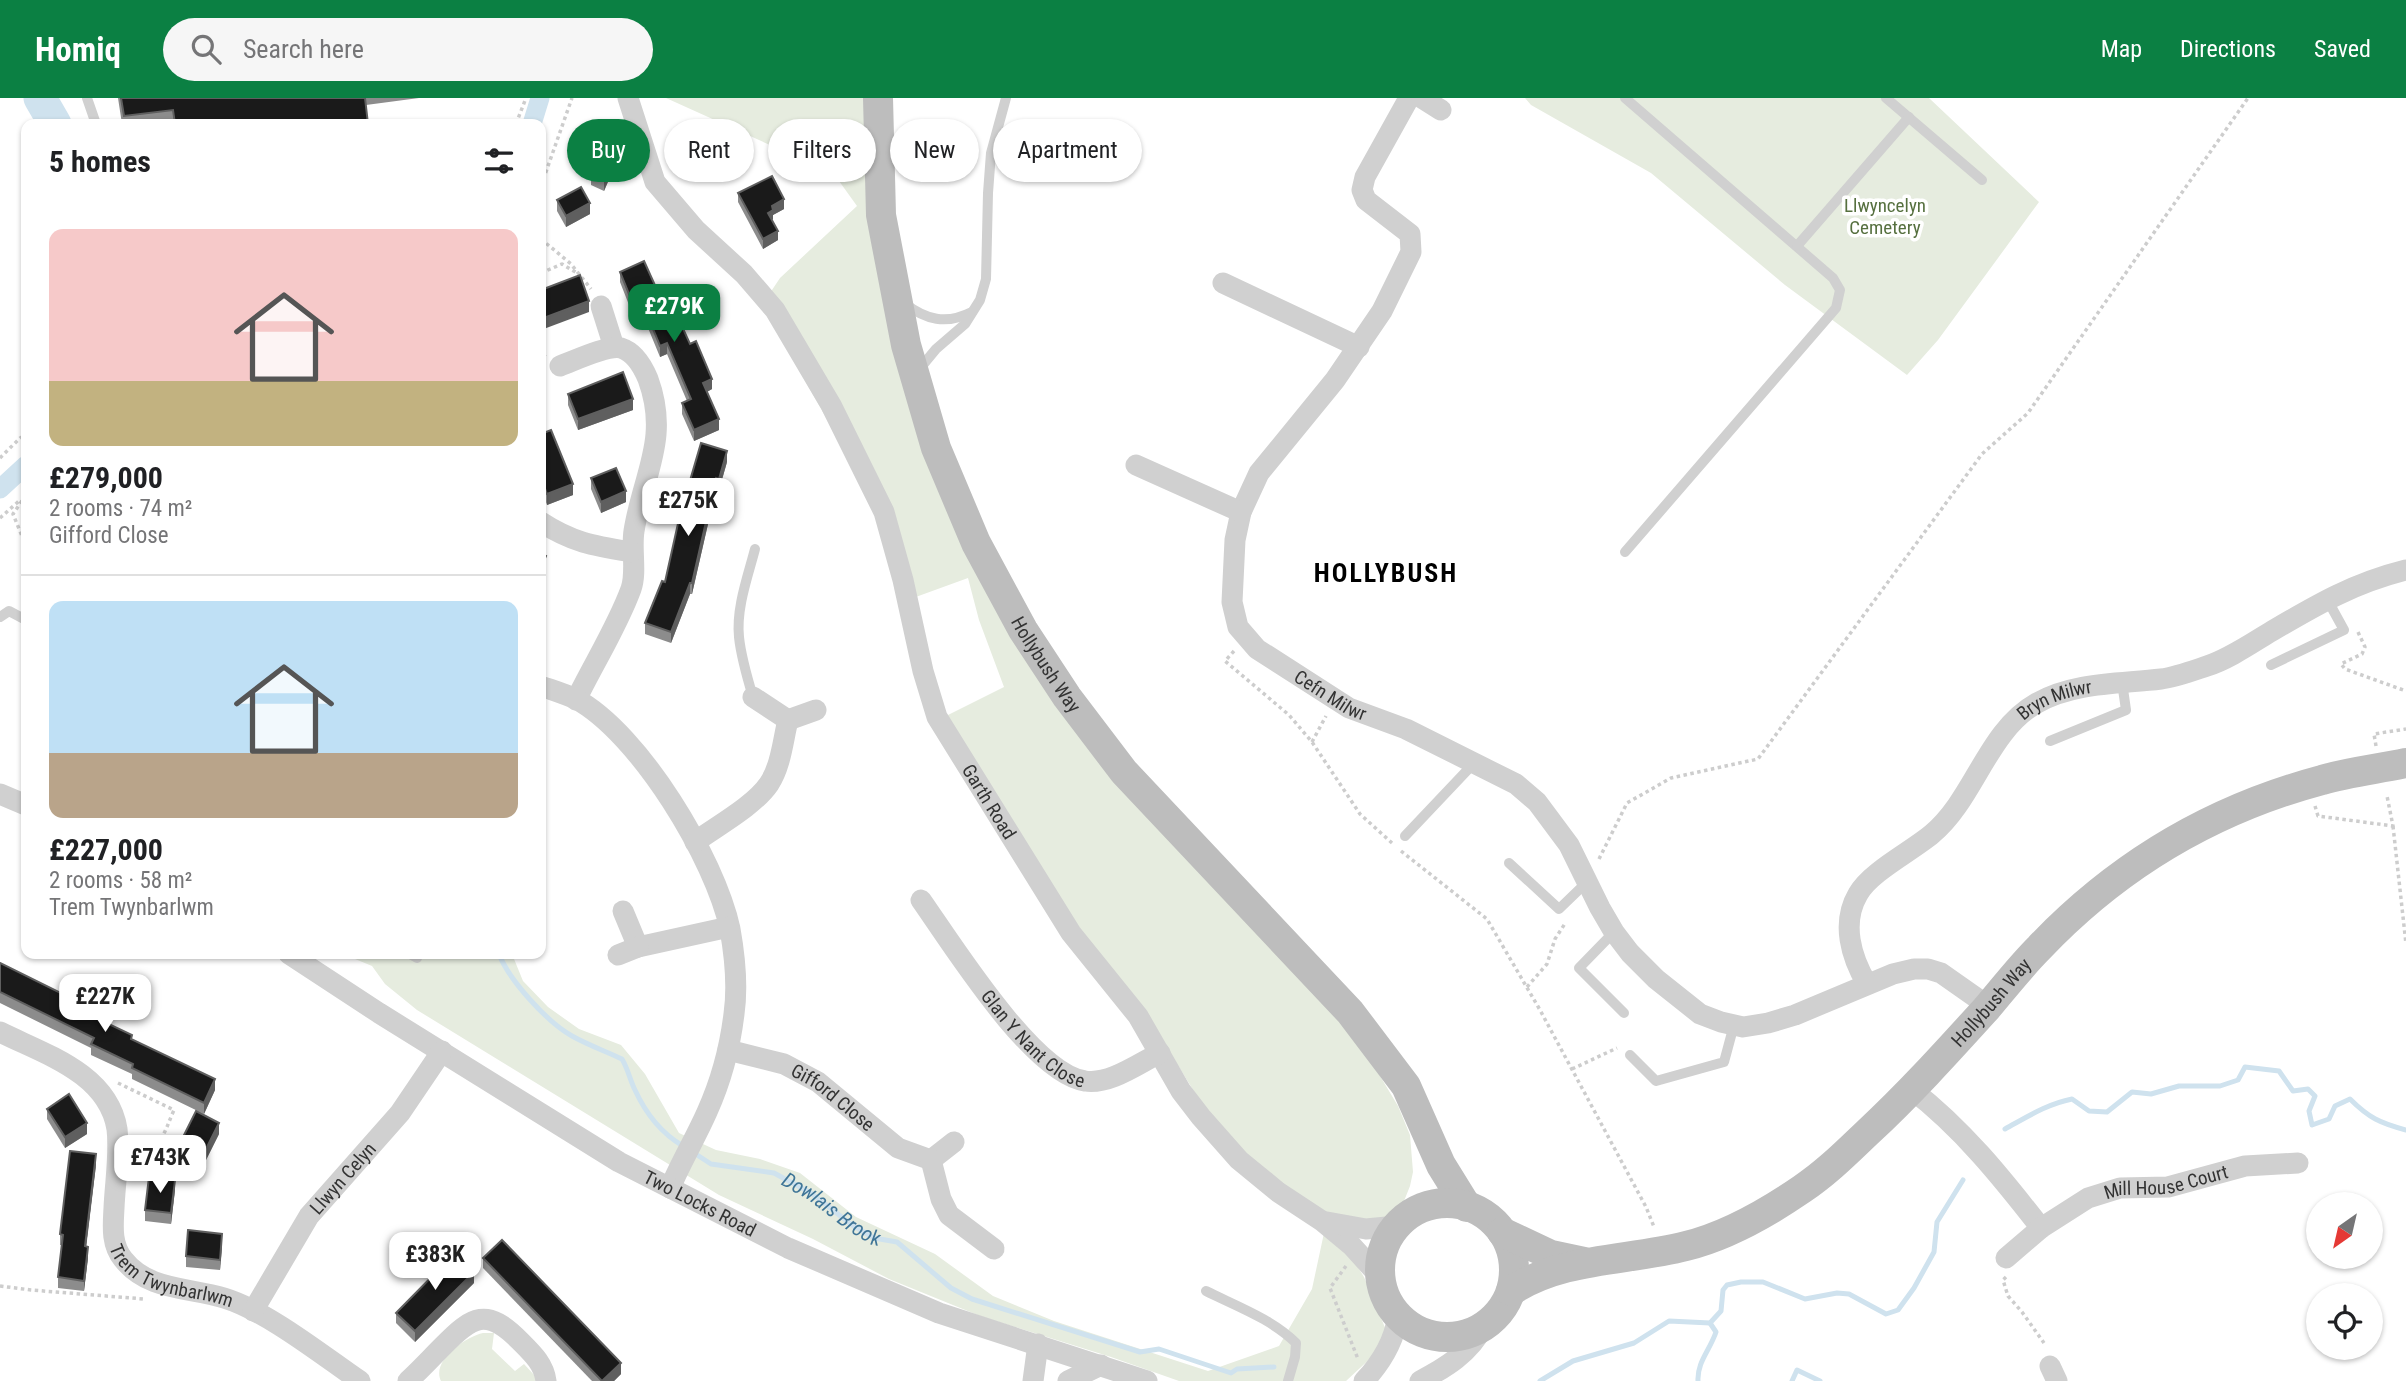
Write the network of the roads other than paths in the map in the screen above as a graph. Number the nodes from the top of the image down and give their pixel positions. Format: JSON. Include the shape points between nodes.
{"nodes":[{"id":1,"x":87,"y":98,"type":"edge"},
{"id":2,"x":628,"y":98,"type":"edge"},
{"id":3,"x":878,"y":98,"type":"edge"},
{"id":4,"x":1006,"y":98,"type":"edge"},
{"id":5,"x":1409,"y":98,"type":"edge"},
{"id":6,"x":1422,"y":98,"type":"edge"},
{"id":7,"x":1625,"y":98,"type":"edge"},
{"id":8,"x":1886,"y":98,"type":"edge"},
{"id":9,"x":1441,"y":110,"type":"dead end"},
{"id":10,"x":1909,"y":117,"type":"junction"},
{"id":11,"x":94,"y":119,"type":"edge"},
{"id":12,"x":1982,"y":180,"type":"dead end"},
{"id":13,"x":1797,"y":246,"type":"junction"},
{"id":14,"x":1223,"y":283,"type":"dead end"},
{"id":15,"x":897,"y":299,"type":"junction"},
{"id":16,"x":601,"y":306,"type":"road end"},
{"id":17,"x":972,"y":312,"type":"junction"},
{"id":18,"x":614,"y":347,"type":"junction"},
{"id":19,"x":1359,"y":347,"type":"junction"},
{"id":20,"x":560,"y":366,"type":"dead end"},
{"id":21,"x":915,"y":374,"type":"junction"},
{"id":22,"x":1136,"y":465,"type":"dead end"},
{"id":23,"x":1241,"y":512,"type":"junction"},
{"id":24,"x":546,"y":525,"type":"edge"},
{"id":25,"x":755,"y":549,"type":"dead end"},
{"id":26,"x":632,"y":552,"type":"junction"},
{"id":27,"x":1625,"y":552,"type":"dead end"},
{"id":28,"x":2406,"y":570,"type":"edge"},
{"id":29,"x":2327,"y":599,"type":"junction"},
{"id":30,"x":0,"y":617,"type":"edge"},
{"id":31,"x":21,"y":617,"type":"edge"},
{"id":32,"x":2271,"y":666,"type":"dead end"},
{"id":33,"x":2122,"y":682,"type":"junction"},
{"id":34,"x":546,"y":688,"type":"edge"},
{"id":35,"x":753,"y":697,"type":"joint"},
{"id":36,"x":576,"y":700,"type":"junction"},
{"id":37,"x":816,"y":710,"type":"dead end"},
{"id":38,"x":788,"y":720,"type":"junction"},
{"id":39,"x":2050,"y":741,"type":"dead end"},
{"id":40,"x":1475,"y":762,"type":"junction"},
{"id":41,"x":2406,"y":763,"type":"edge"},
{"id":42,"x":0,"y":794,"type":"edge"},
{"id":43,"x":21,"y":802,"type":"edge"},
{"id":44,"x":1405,"y":836,"type":"dead end"},
{"id":45,"x":695,"y":842,"type":"junction"},
{"id":46,"x":1509,"y":863,"type":"dead end"},
{"id":47,"x":1580,"y":888,"type":"junction"},
{"id":48,"x":921,"y":900,"type":"dead end"},
{"id":49,"x":623,"y":911,"type":"dead end"},
{"id":50,"x":729,"y":927,"type":"junction"},
{"id":51,"x":1614,"y":932,"type":"junction"},
{"id":52,"x":638,"y":947,"type":"junction"},
{"id":53,"x":618,"y":955,"type":"dead end"},
{"id":54,"x":297,"y":959,"type":"edge"},
{"id":55,"x":1867,"y":984,"type":"junction"},
{"id":56,"x":1987,"y":1006,"type":"junction"},
{"id":57,"x":1625,"y":1013,"type":"dead end"},
{"id":58,"x":1734,"y":1025,"type":"junction"},
{"id":59,"x":0,"y":1032,"type":"edge"},
{"id":60,"x":728,"y":1050,"type":"junction"},
{"id":61,"x":442,"y":1051,"type":"junction"},
{"id":62,"x":1160,"y":1052,"type":"junction"},
{"id":63,"x":1630,"y":1055,"type":"road end"},
{"id":64,"x":1911,"y":1089,"type":"junction"},
{"id":65,"x":1424,"y":1125,"type":"junction"},
{"id":66,"x":954,"y":1142,"type":"dead end"},
{"id":67,"x":931,"y":1160,"type":"junction"},
{"id":68,"x":2298,"y":1163,"type":"dead end"},
{"id":69,"x":670,"y":1188,"type":"junction"},
{"id":70,"x":1467,"y":1207,"type":"junction"},
{"id":71,"x":1404,"y":1220,"type":"junction"},
{"id":72,"x":1322,"y":1221,"type":"junction"},
{"id":73,"x":2042,"y":1228,"type":"junction"},
{"id":74,"x":1502,"y":1232,"type":"junction"},
{"id":75,"x":994,"y":1249,"type":"dead end"},
{"id":76,"x":2006,"y":1258,"type":"road end"},
{"id":77,"x":1591,"y":1263,"type":"junction"},
{"id":78,"x":1381,"y":1278,"type":"junction"},
{"id":79,"x":1206,"y":1291,"type":"dead end"},
{"id":80,"x":1511,"y":1291,"type":"junction"},
{"id":81,"x":253,"y":1311,"type":"junction"},
{"id":82,"x":1398,"y":1316,"type":"junction"},
{"id":83,"x":1483,"y":1327,"type":"junction"},
{"id":84,"x":1038,"y":1344,"type":"junction"},
{"id":85,"x":1101,"y":1365,"type":"junction"},
{"id":86,"x":420,"y":1377,"type":"edge"},
{"id":87,"x":1364,"y":1380,"type":"edge"},
{"id":88,"x":360,"y":1381,"type":"edge"},
{"id":89,"x":546,"y":1381,"type":"edge"},
{"id":90,"x":1033,"y":1381,"type":"edge"},
{"id":91,"x":1068,"y":1381,"type":"edge"},
{"id":92,"x":1147,"y":1381,"type":"edge"},
{"id":93,"x":1288,"y":1381,"type":"edge"},
{"id":94,"x":1420,"y":1381,"type":"edge"}],
"edges":[{"from":1,"to":11,"type":"lane"},
{"from":2,"to":62,"type":"street","name":"Garth Road","via":[[654,182],[775,310],[831,405],[884,512],[937,717],[1071,933],[1138,1016]]},
{"from":3,"to":15,"type":"street","name":"Hollybush Way","via":[[881,215]]},
{"from":4,"to":17,"type":"lane","via":[[991,153],[986,279]]},
{"from":5,"to":19,"type":"street","name":"Cefn Milwr","via":[[1364,177],[1362,190],[1366,201],[1410,234],[1410,252]]},
{"from":6,"to":9,"type":"street"},
{"from":7,"to":13,"type":"lane"},
{"from":8,"to":10,"type":"lane"},
{"from":10,"to":12,"type":"lane"},
{"from":10,"to":13,"type":"lane"},
{"from":13,"to":27,"type":"lane","via":[[1833,278],[1840,290],[1836,307]]},
{"from":14,"to":19,"type":"street"},
{"from":15,"to":17,"type":"lane","via":[[931,320],[951,320]]},
{"from":15,"to":21,"type":"street","name":"Hollybush Way"},
{"from":16,"to":18,"type":"street"},
{"from":17,"to":21,"type":"lane"},
{"from":18,"to":20,"type":"street"},
{"from":18,"to":26,"type":"street","via":[[634,356],[644,369],[658,432]]},
{"from":19,"to":23,"type":"street","name":"Cefn Milwr","via":[[1259,473]]},
{"from":21,"to":65,"type":"street","name":"Hollybush Way","via":[[936,448],[976,543],[1023,630],[1067,697],[1124,772],[1350,1012],[1397,1073]]},
{"from":22,"to":23,"type":"street"},
{"from":23,"to":40,"type":"street","name":"Cefn Milwr","via":[[1232,602],[1238,627],[1257,649],[1349,708]]},
{"from":24,"to":26,"type":"street","via":[[564,537]]},
{"from":25,"to":35,"type":"lane","via":[[739,634]]},
{"from":26,"to":36,"type":"street","via":[[632,585],[622,612]]},
{"from":28,"to":29,"type":"street","name":"Bryn Milwr"},
{"from":29,"to":32,"type":"lane","via":[[2344,630]]},
{"from":29,"to":33,"type":"street","name":"Bryn Milwr","via":[[2210,665],[2165,678]]},
{"from":30,"to":31,"type":"lane","via":[[9,611]]},
{"from":33,"to":39,"type":"lane","via":[[2126,710]]},
{"from":33,"to":55,"type":"street","name":"Bryn Milwr","via":[[2092,685],[2036,704],[2009,726],[1962,800],[1933,833],[1858,893],[1849,936],[1853,958]]},
{"from":34,"to":36,"type":"street"},
{"from":35,"to":38,"type":"street"},
{"from":36,"to":45,"type":"street","via":[[606,721],[632,749],[658,781]]},
{"from":37,"to":38,"type":"street"},
{"from":38,"to":45,"type":"street","via":[[769,784]]},
{"from":40,"to":44,"type":"lane"},
{"from":40,"to":47,"type":"street","name":"Cefn Milwr","via":[[1516,784],[1537,802],[1569,845]]},
{"from":41,"to":56,"type":"street","name":"Hollybush Way","via":[[2307,784],[2218,816],[2138,862],[2083,905]]},
{"from":42,"to":43,"type":"street"},
{"from":45,"to":50,"type":"street"},
{"from":46,"to":47,"type":"lane","via":[[1559,909]]},
{"from":47,"to":51,"type":"street"},
{"from":48,"to":62,"type":"street","name":"Glan Y Nant Close","via":[[932,931],[1048,1063],[1086,1082],[1102,1080]]},
{"from":49,"to":52,"type":"street"},
{"from":50,"to":52,"type":"street"},
{"from":50,"to":60,"type":"street","via":[[736,972]]},
{"from":51,"to":57,"type":"lane","via":[[1578,968]]},
{"from":51,"to":58,"type":"street","via":[[1680,999],[1700,1014]]},
{"from":52,"to":53,"type":"street"},
{"from":54,"to":61,"type":"street","name":"Two Locks Road"},
{"from":55,"to":56,"type":"street","via":[[1914,968],[1928,969],[1956,982]]},
{"from":55,"to":58,"type":"street","via":[[1795,1015],[1768,1023]]},
{"from":56,"to":64,"type":"street","name":"Hollybush Way"},
{"from":58,"to":63,"type":"lane","via":[[1724,1062],[1656,1081]]},
{"from":59,"to":81,"type":"street","name":"Trem Twynbarlwm","via":[[90,1079],[114,1114],[113,1237],[121,1257],[151,1282],[225,1298]]},
{"from":60,"to":67,"type":"street","name":"Gifford Close","via":[[785,1064],[818,1082],[898,1148]]},
{"from":60,"to":69,"type":"street","via":[[707,1112]]},
{"from":61,"to":69,"type":"street","name":"Two Locks Road","via":[[619,1162]]},
{"from":61,"to":81,"type":"street","name":"Llwyn Celyn","via":[[400,1113],[309,1216]]},
{"from":62,"to":72,"type":"street","name":"Garth Road","via":[[1200,1117],[1239,1160]]},
{"from":64,"to":73,"type":"street","via":[[1979,1151]]},
{"from":64,"to":77,"type":"street","name":"Hollybush Way","via":[[1832,1166],[1744,1224],[1687,1246]]},
{"from":65,"to":70,"type":"street","name":"Hollybush Way","via":[[1441,1165]]},
{"from":65,"to":71,"type":"street","name":"Hollybush Way","via":[[1425,1173]]},
{"from":66,"to":67,"type":"street"},
{"from":67,"to":75,"type":"street","via":[[949,1215]]},
{"from":68,"to":73,"type":"street","name":"Mill House Court","via":[[2245,1166],[2168,1187],[2120,1188],[2088,1198]]},
{"from":69,"to":84,"type":"street","name":"Two Locks Road","via":[[868,1284],[939,1313]]},
{"from":70,"to":71,"type":"street","via":[[1437,1204]]},
{"from":70,"to":74,"type":"street","name":"Hollybush Way","via":[[1490,1219]]},
{"from":71,"to":72,"type":"street","name":"Garth Road","via":[[1366,1229]]},
{"from":71,"to":78,"type":"street","name":"Hollybush Way","via":[[1385,1246]]},
{"from":72,"to":78,"type":"street","name":"Garth Road"},
{"from":73,"to":76,"type":"street","name":"Mill House Court"},
{"from":74,"to":77,"type":"street","name":"Hollybush Way","via":[[1552,1255]]},
{"from":74,"to":80,"type":"street","via":[[1512,1254]]},
{"from":77,"to":80,"type":"street","name":"Hollybush Way","via":[[1545,1274]]},
{"from":78,"to":82,"type":"street","via":[[1387,1300]]},
{"from":79,"to":93,"type":"lane","via":[[1296,1343]]},
{"from":80,"to":83,"type":"street","name":"Hollybush Way","via":[[1503,1308]]},
{"from":81,"to":88,"type":"street","name":"Trem Twynbarlwm"},
{"from":82,"to":83,"type":"street","via":[[1416,1330],[1443,1337]]},
{"from":82,"to":87,"type":"street","via":[[1389,1348]]},
{"from":83,"to":94,"type":"street","via":[[1461,1356]]},
{"from":84,"to":85,"type":"street","name":"Two Locks Road"},
{"from":84,"to":90,"type":"street"},
{"from":85,"to":91,"type":"street"},
{"from":85,"to":92,"type":"street","name":"Two Locks Road"},
{"from":86,"to":89,"type":"street","via":[[465,1324],[492,1320],[507,1327],[526,1347],[545,1369]]}]}
